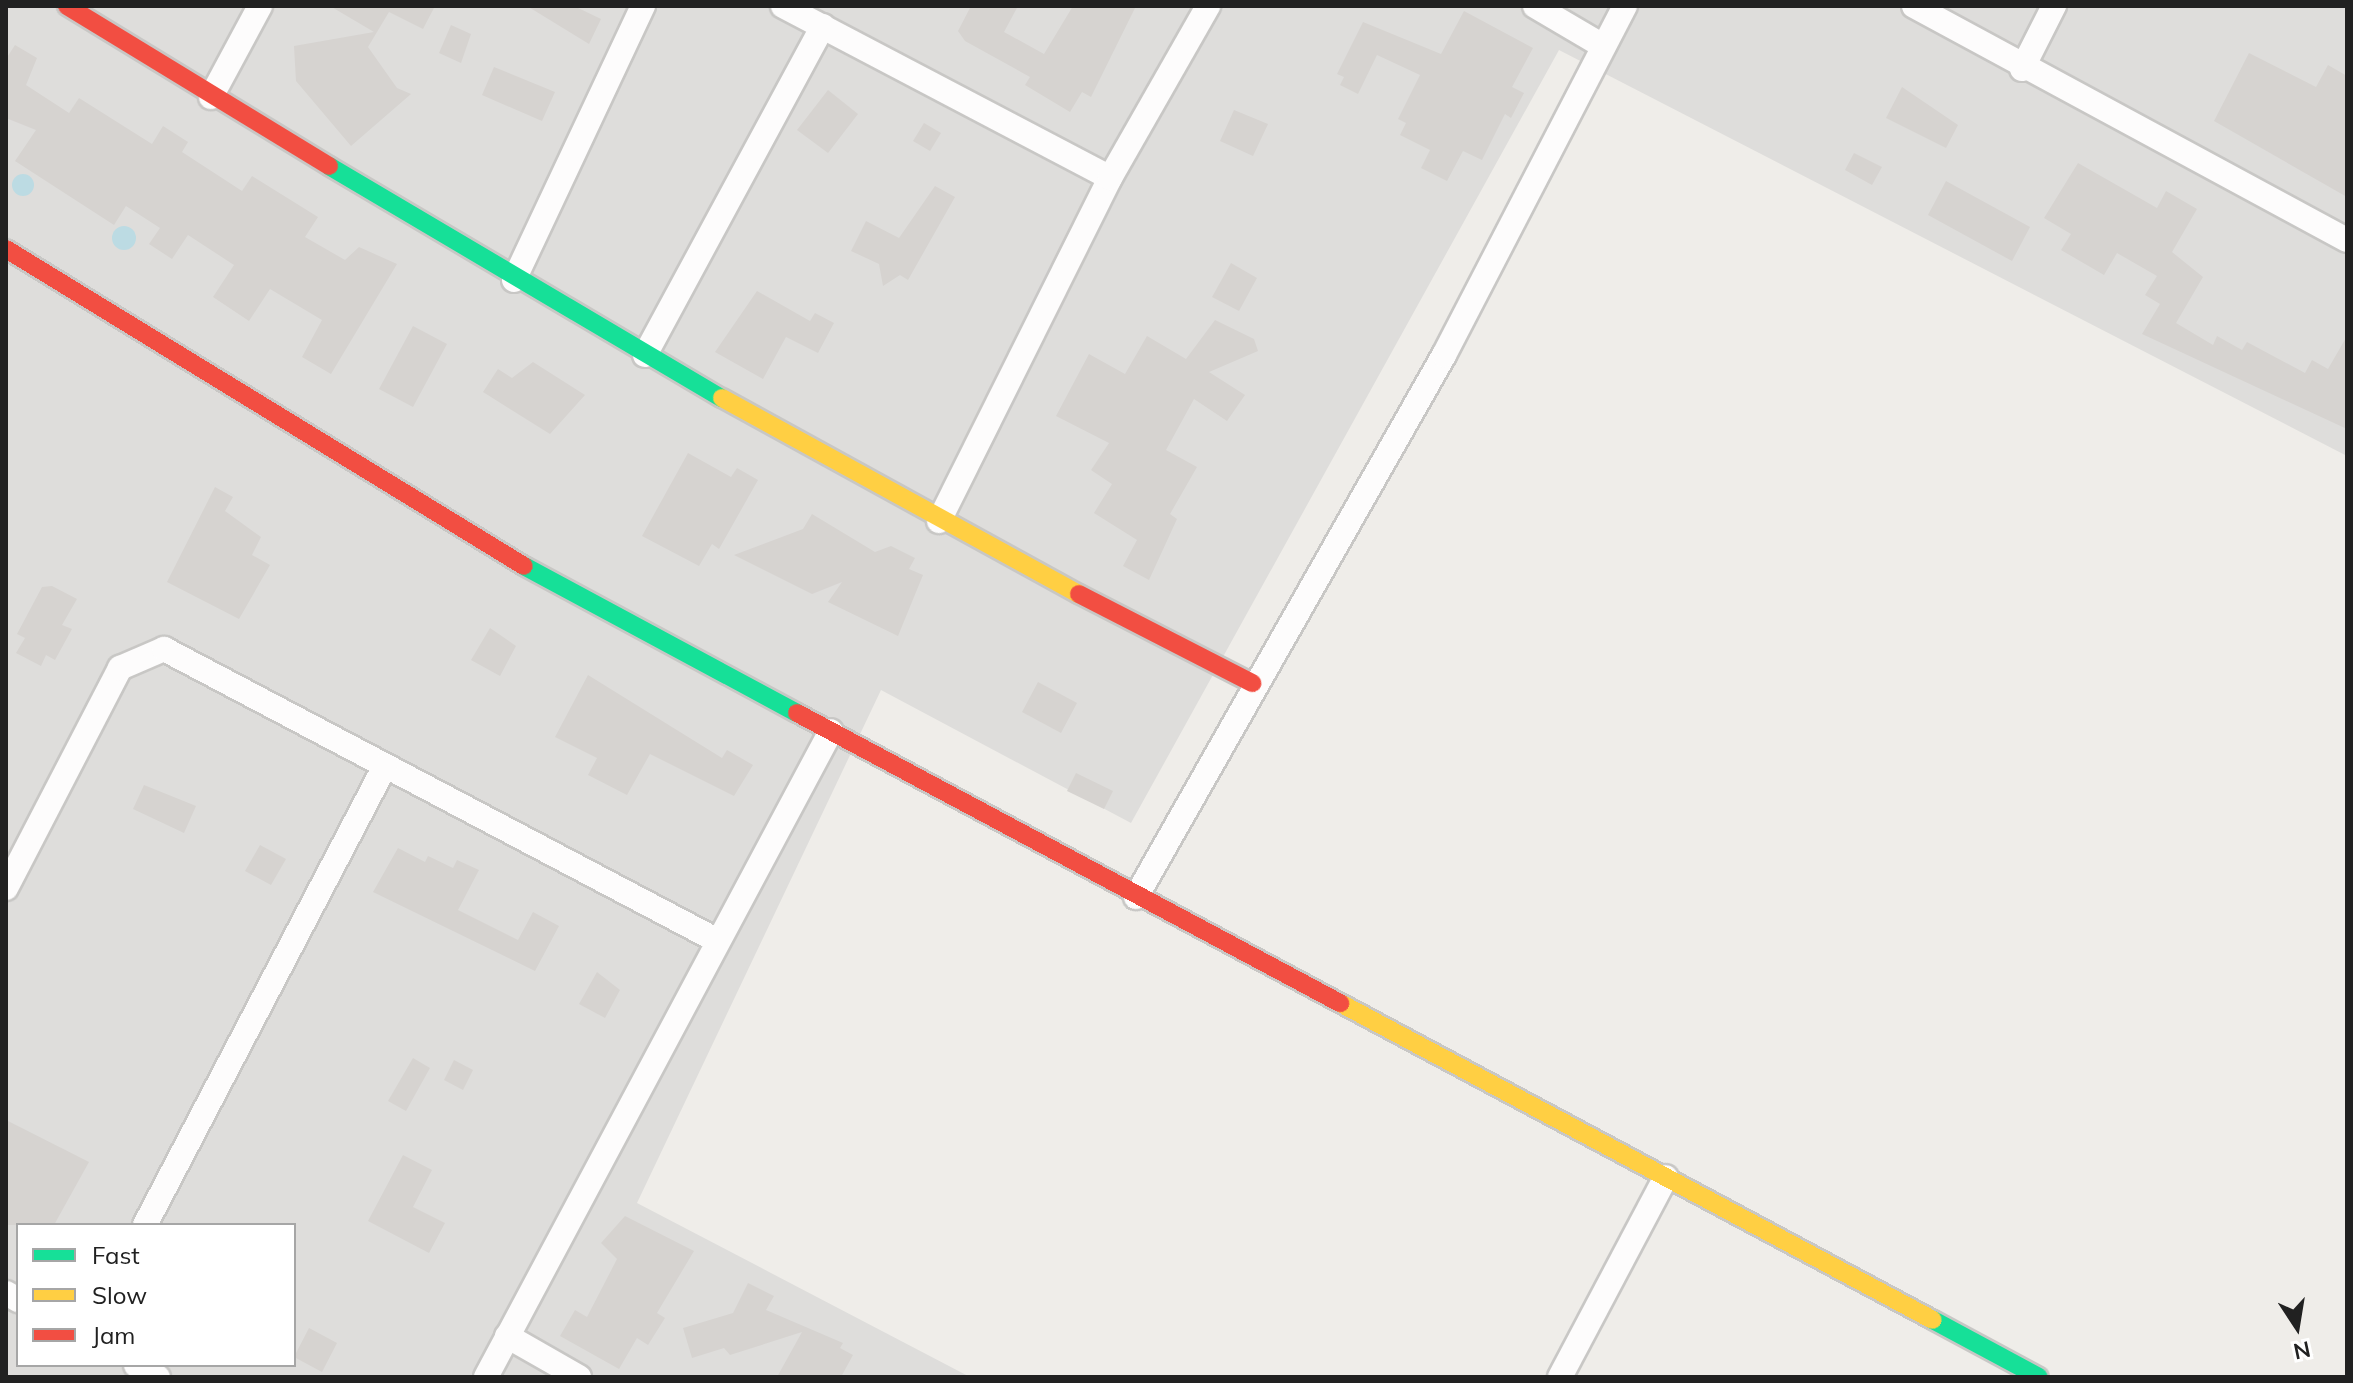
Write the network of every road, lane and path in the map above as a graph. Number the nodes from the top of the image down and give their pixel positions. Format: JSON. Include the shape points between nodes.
{"nodes":[{"id":1,"x":67,"y":6,"type":"edge"},
{"id":2,"x":260,"y":6,"type":"edge"},
{"id":3,"x":643,"y":6,"type":"edge"},
{"id":4,"x":783,"y":6,"type":"edge"},
{"id":5,"x":1208,"y":6,"type":"edge"},
{"id":6,"x":1535,"y":6,"type":"edge"},
{"id":7,"x":1625,"y":6,"type":"edge"},
{"id":8,"x":1914,"y":6,"type":"edge"},
{"id":9,"x":2054,"y":6,"type":"edge"},
{"id":10,"x":823,"y":26,"type":"junction"},
{"id":11,"x":1603,"y":46,"type":"junction"},
{"id":12,"x":2022,"y":69,"type":"junction"},
{"id":13,"x":211,"y":97,"type":"junction"},
{"id":14,"x":1110,"y":178,"type":"junction"},
{"id":15,"x":2347,"y":240,"type":"edge"},
{"id":16,"x":6,"y":249,"type":"edge"},
{"id":17,"x":514,"y":280,"type":"junction"},
{"id":18,"x":645,"y":355,"type":"junction"},
{"id":19,"x":939,"y":521,"type":"junction"},
{"id":20,"x":1252,"y":683,"type":"junction"},
{"id":21,"x":831,"y":731,"type":"junction"},
{"id":22,"x":385,"y":766,"type":"junction"},
{"id":23,"x":6,"y":888,"type":"edge"},
{"id":24,"x":1136,"y":897,"type":"junction"},
{"id":25,"x":718,"y":941,"type":"junction"},
{"id":26,"x":1666,"y":1177,"type":"junction"},
{"id":27,"x":146,"y":1223,"type":"edge"},
{"id":28,"x":507,"y":1336,"type":"junction"},
{"id":29,"x":140,"y":1367,"type":"edge"},
{"id":30,"x":158,"y":1377,"type":"edge"},
{"id":31,"x":486,"y":1377,"type":"edge"},
{"id":32,"x":579,"y":1377,"type":"edge"},
{"id":33,"x":1560,"y":1377,"type":"edge"},
{"id":34,"x":2039,"y":1377,"type":"edge"}],
"edges":[{"from":1,"to":13,"type":"street"},
{"from":2,"to":13,"type":"street"},
{"from":3,"to":17,"type":"street"},
{"from":4,"to":10,"type":"street"},
{"from":5,"to":14,"type":"street"},
{"from":6,"to":11,"type":"street"},
{"from":7,"to":11,"type":"street"},
{"from":8,"to":12,"type":"street"},
{"from":9,"to":12,"type":"street"},
{"from":10,"to":14,"type":"street"},
{"from":10,"to":18,"type":"street"},
{"from":11,"to":20,"type":"street","via":[[1444,355]]},
{"from":12,"to":15,"type":"street"},
{"from":13,"to":17,"type":"street"},
{"from":14,"to":19,"type":"street"},
{"from":16,"to":21,"type":"street","via":[[474,540]]},
{"from":17,"to":18,"type":"street"},
{"from":18,"to":19,"type":"street"},
{"from":19,"to":20,"type":"street"},
{"from":20,"to":24,"type":"street"},
{"from":21,"to":24,"type":"street"},
{"from":21,"to":25,"type":"street"},
{"from":22,"to":23,"type":"street","via":[[177,651],[147,652],[120,668]]},
{"from":22,"to":25,"type":"street"},
{"from":22,"to":27,"type":"street"},
{"from":24,"to":26,"type":"street"},
{"from":25,"to":28,"type":"street"},
{"from":26,"to":33,"type":"street"},
{"from":26,"to":34,"type":"street"},
{"from":28,"to":31,"type":"street"},
{"from":28,"to":32,"type":"street"},
{"from":29,"to":30,"type":"street"}]}
